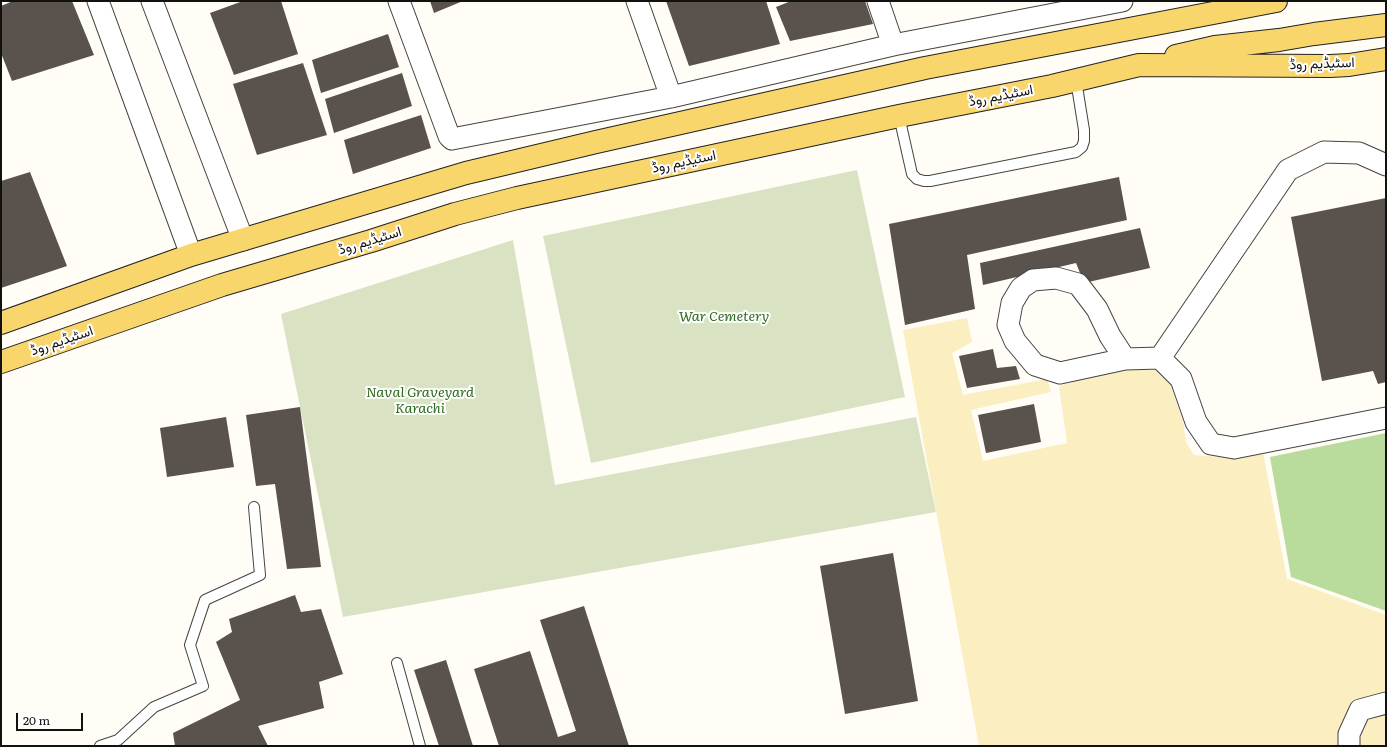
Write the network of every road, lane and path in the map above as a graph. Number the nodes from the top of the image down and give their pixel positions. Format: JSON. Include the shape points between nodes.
{"nodes":[{"id":1,"x":98,"y":1,"type":"edge"},
{"id":2,"x":152,"y":1,"type":"edge"},
{"id":3,"x":399,"y":1,"type":"edge"},
{"id":4,"x":637,"y":1,"type":"edge"},
{"id":5,"x":878,"y":1,"type":"edge"},
{"id":6,"x":1122,"y":1,"type":"edge"},
{"id":7,"x":1276,"y":1,"type":"edge"},
{"id":8,"x":1386,"y":25,"type":"edge"},
{"id":9,"x":893,"y":45,"type":"junction"},
{"id":10,"x":1386,"y":59,"type":"edge"},
{"id":11,"x":1139,"y":65,"type":"junction"},
{"id":12,"x":1076,"y":80,"type":"junction"},
{"id":13,"x":671,"y":97,"type":"junction"},
{"id":14,"x":899,"y":116,"type":"junction"},
{"id":15,"x":1386,"y":165,"type":"edge"},
{"id":16,"x":243,"y":240,"type":"junction"},
{"id":17,"x":191,"y":255,"type":"junction"},
{"id":18,"x":1,"y":323,"type":"edge"},
{"id":19,"x":1160,"y":358,"type":"junction"},
{"id":20,"x":1125,"y":360,"type":"junction"},
{"id":21,"x":1,"y":362,"type":"edge"},
{"id":22,"x":1386,"y":418,"type":"edge"},
{"id":23,"x":254,"y":507,"type":"dead end"},
{"id":24,"x":397,"y":663,"type":"dead end"},
{"id":25,"x":1386,"y":703,"type":"edge"},
{"id":26,"x":100,"y":746,"type":"edge"},
{"id":27,"x":420,"y":746,"type":"edge"},
{"id":28,"x":1349,"y":746,"type":"edge"}],
"edges":[{"from":1,"to":17,"type":"street"},
{"from":2,"to":16,"type":"street"},
{"from":3,"to":13,"type":"street","via":[[452,139]]},
{"from":4,"to":13,"type":"street"},
{"from":5,"to":9,"type":"street"},
{"from":6,"to":9,"type":"street"},
{"from":7,"to":16,"type":"main road","via":[[925,68],[603,140],[466,173]]},
{"from":8,"to":11,"type":"main road","via":[[1215,47]]},
{"from":9,"to":13,"type":"street"},
{"from":10,"to":11,"type":"main road","name":"اسٹیڈیم روڈ","via":[[1330,66]]},
{"from":11,"to":12,"type":"main road","name":"اسٹیڈیم روڈ"},
{"from":12,"to":14,"type":"main road","name":"اسٹیڈیم روڈ"},
{"from":12,"to":14,"type":"lane","via":[[1084,141],[1076,152],[1068,154],[924,181],[912,174]]},
{"from":14,"to":21,"type":"main road","name":"اسٹیڈیم روڈ","via":[[509,200],[455,214],[222,285]]},
{"from":15,"to":19,"type":"street","via":[[1359,153],[1324,152],[1288,170]]},
{"from":16,"to":17,"type":"main road"},
{"from":17,"to":18,"type":"main road"},
{"from":19,"to":20,"type":"street"},
{"from":19,"to":22,"type":"street","via":[[1181,379],[1196,422],[1211,444],[1234,448]]},
{"from":20,"to":20,"type":"street","via":[[1097,309],[1078,284],[1056,278],[1033,280],[1021,288],[1012,303],[1008,325],[1015,341],[1035,365],[1060,373]]},
{"from":23,"to":26,"type":"lane","via":[[260,575],[204,600],[190,645],[203,686],[154,707],[118,740]]},
{"from":24,"to":27,"type":"lane"},
{"from":25,"to":28,"type":"street","via":[[1360,710],[1349,734]]}]}
